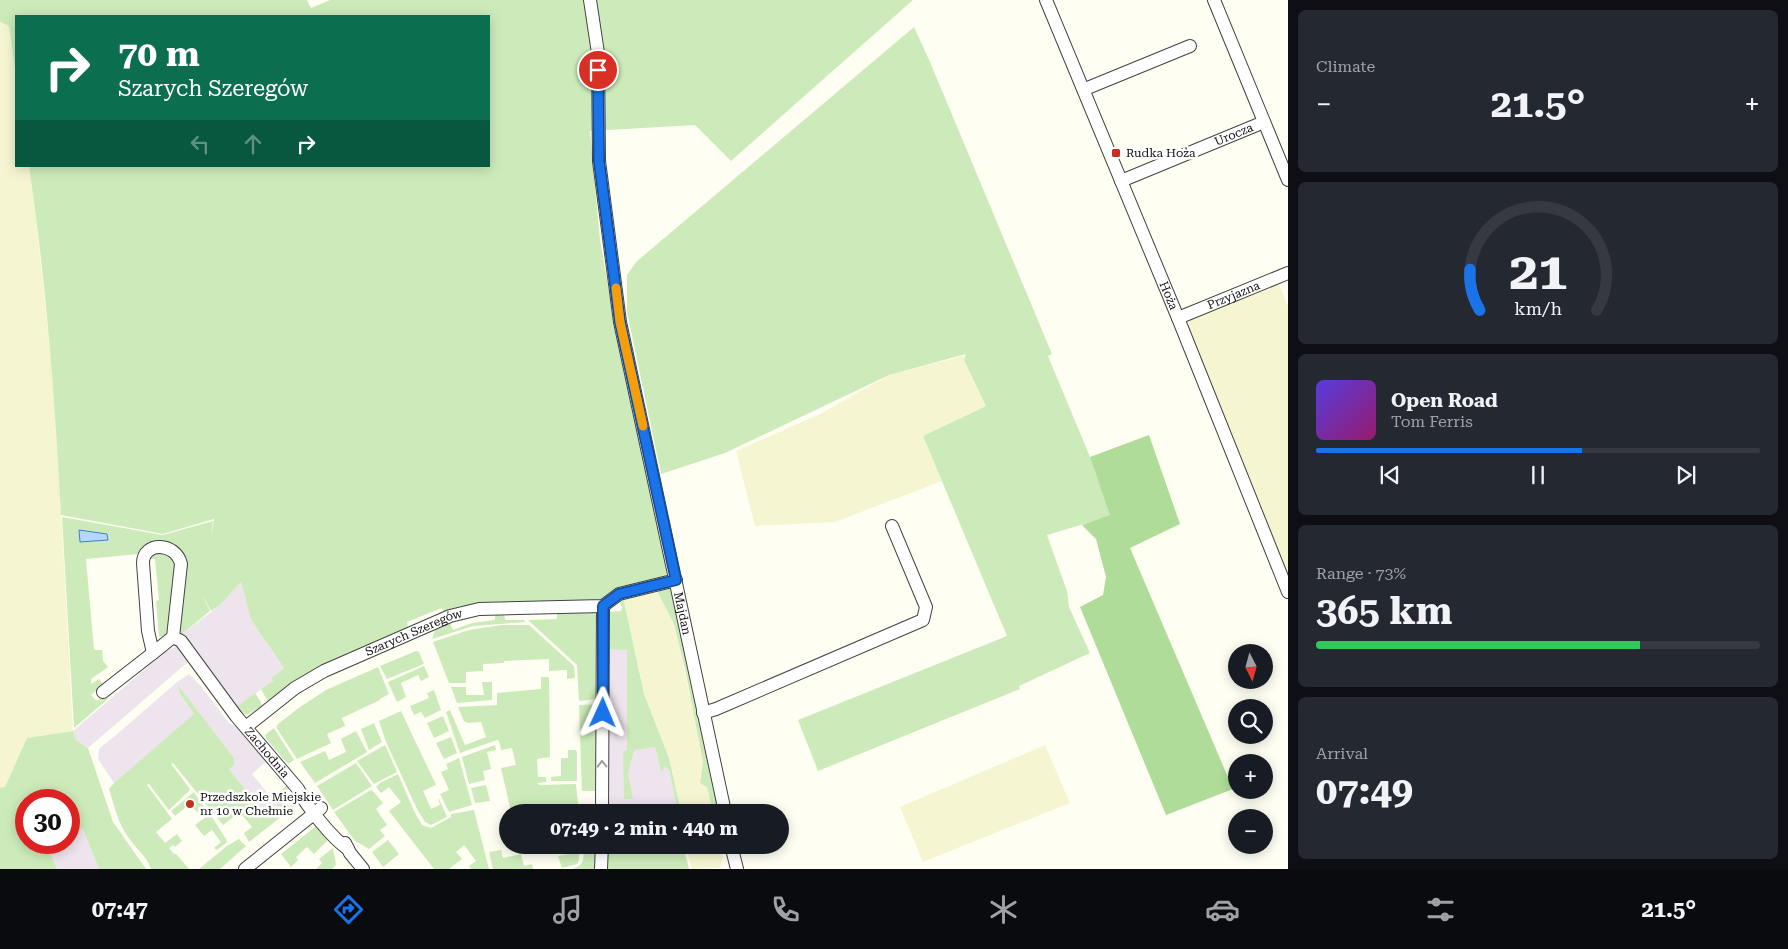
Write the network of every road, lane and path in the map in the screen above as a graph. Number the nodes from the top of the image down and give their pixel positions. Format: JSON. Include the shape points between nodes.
{"nodes":[{"id":1,"x":590,"y":0,"type":"edge"},
{"id":2,"x":1046,"y":0,"type":"edge"},
{"id":3,"x":1214,"y":0,"type":"edge"},
{"id":4,"x":1190,"y":46,"type":"dead end"},
{"id":5,"x":1085,"y":89,"type":"junction"},
{"id":6,"x":1264,"y":122,"type":"junction"},
{"id":7,"x":1288,"y":180,"type":"edge"},
{"id":8,"x":1121,"y":181,"type":"junction"},
{"id":9,"x":1288,"y":273,"type":"edge"},
{"id":10,"x":1178,"y":318,"type":"junction"},
{"id":11,"x":892,"y":526,"type":"dead end"},
{"id":12,"x":676,"y":580,"type":"junction"},
{"id":13,"x":1288,"y":592,"type":"edge"},
{"id":14,"x":603,"y":606,"type":"junction"},
{"id":15,"x":174,"y":637,"type":"junction"},
{"id":16,"x":153,"y":653,"type":"junction"},
{"id":17,"x":103,"y":692,"type":"dead end"},
{"id":18,"x":703,"y":713,"type":"junction"},
{"id":19,"x":246,"y":727,"type":"junction"},
{"id":20,"x":602,"y":804,"type":"edge"},
{"id":21,"x":723,"y":804,"type":"edge"},
{"id":22,"x":318,"y":810,"type":"junction"},
{"id":23,"x":602,"y":854,"type":"edge"},
{"id":24,"x":734,"y":854,"type":"edge"},
{"id":25,"x":245,"y":869,"type":"edge"},
{"id":26,"x":363,"y":869,"type":"edge"},
{"id":27,"x":602,"y":869,"type":"edge"},
{"id":28,"x":736,"y":869,"type":"edge"}],
"edges":[{"from":1,"to":12,"type":"street","name":"Majdan","via":[[598,53],[599,161],[620,322]]},
{"from":2,"to":5,"type":"street","name":"Hoża"},
{"from":3,"to":6,"type":"street","name":"Urocza"},
{"from":4,"to":5,"type":"street"},
{"from":5,"to":8,"type":"street","name":"Hoża"},
{"from":6,"to":7,"type":"street","name":"Urocza"},
{"from":6,"to":8,"type":"street","name":"Urocza"},
{"from":8,"to":10,"type":"street","name":"Hoża"},
{"from":9,"to":10,"type":"street","name":"Przyjazna"},
{"from":10,"to":13,"type":"street","name":"Hoża"},
{"from":11,"to":18,"type":"street","via":[[926,607],[923,620]]},
{"from":12,"to":14,"type":"street","via":[[619,594]]},
{"from":12,"to":18,"type":"street","name":"Majdan"},
{"from":14,"to":19,"type":"street","name":"Szarych Szeregów","via":[[479,609],[450,616],[324,671],[295,688]]},
{"from":20,"to":14,"type":"street","one_way":true},
{"from":15,"to":16,"type":"street"},
{"from":15,"to":16,"type":"street","via":[[181,564],[174,551],[161,547],[150,549],[145,553],[143,564],[148,631]]},
{"from":15,"to":19,"type":"street","name":"Zachodnia","via":[[181,641]]},
{"from":16,"to":17,"type":"street"},
{"from":18,"to":21,"type":"street","name":"Majdan"},
{"from":19,"to":22,"type":"street","name":"Zachodnia","via":[[298,789],[315,800]]},
{"from":22,"to":25,"type":"street"},
{"from":22,"to":26,"type":"street","name":"Zachodnia","via":[[343,837]]},
{"from":23,"to":27,"type":"street"},
{"from":24,"to":28,"type":"street"}]}
